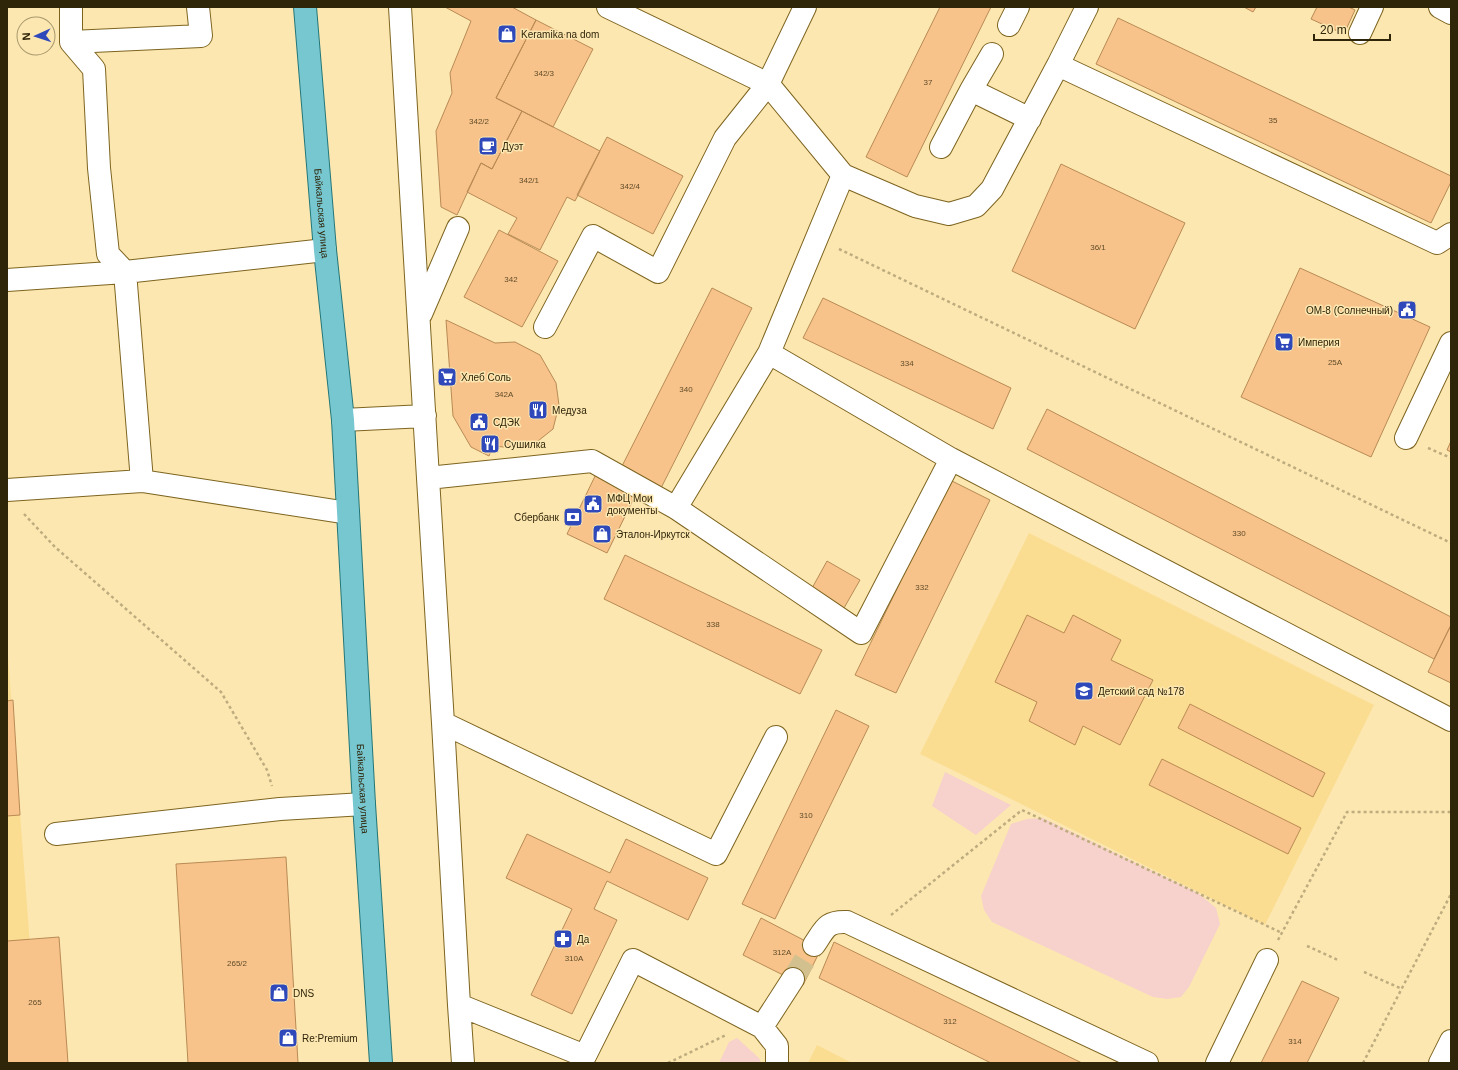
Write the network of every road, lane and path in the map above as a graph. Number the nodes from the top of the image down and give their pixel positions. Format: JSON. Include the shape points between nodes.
{"nodes":[{"id":1,"x":71,"y":7,"type":"edge"},
{"id":2,"x":198,"y":7,"type":"edge"},
{"id":3,"x":305,"y":7,"type":"edge"},
{"id":4,"x":400,"y":7,"type":"edge"},
{"id":5,"x":608,"y":7,"type":"edge"},
{"id":6,"x":805,"y":7,"type":"edge"},
{"id":7,"x":1087,"y":7,"type":"edge"},
{"id":8,"x":1372,"y":7,"type":"edge"},
{"id":9,"x":1440,"y":7,"type":"edge"},
{"id":10,"x":1451,"y":13,"type":"edge"},
{"id":11,"x":1360,"y":33,"type":"dead end"},
{"id":12,"x":71,"y":42,"type":"junction"},
{"id":13,"x":992,"y":54,"type":"dead end"},
{"id":14,"x":1058,"y":65,"type":"junction"},
{"id":15,"x":768,"y":84,"type":"junction"},
{"id":16,"x":971,"y":90,"type":"junction"},
{"id":17,"x":1030,"y":119,"type":"junction"},
{"id":18,"x":941,"y":148,"type":"dead end"},
{"id":19,"x":843,"y":175,"type":"junction"},
{"id":20,"x":458,"y":228,"type":"dead end"},
{"id":21,"x":1451,"y":234,"type":"edge"},
{"id":22,"x":816,"y":238,"type":"junction"},
{"id":23,"x":325,"y":250,"type":"junction"},
{"id":24,"x":125,"y":272,"type":"junction"},
{"id":25,"x":7,"y":280,"type":"edge"},
{"id":26,"x":419,"y":318,"type":"junction"},
{"id":27,"x":545,"y":327,"type":"dead end"},
{"id":28,"x":1451,"y":343,"type":"edge"},
{"id":29,"x":769,"y":353,"type":"junction"},
{"id":30,"x":425,"y":416,"type":"junction"},
{"id":31,"x":342,"y":420,"type":"junction"},
{"id":32,"x":1406,"y":438,"type":"dead end"},
{"id":33,"x":951,"y":459,"type":"junction"},
{"id":34,"x":428,"y":478,"type":"junction"},
{"id":35,"x":142,"y":481,"type":"junction"},
{"id":36,"x":7,"y":490,"type":"edge"},
{"id":37,"x":676,"y":508,"type":"junction"},
{"id":38,"x":23,"y":513,"type":"dead end"},
{"id":39,"x":348,"y":513,"type":"junction"},
{"id":40,"x":1451,"y":542,"type":"edge"},
{"id":41,"x":1451,"y":720,"type":"edge"},
{"id":42,"x":443,"y":723,"type":"junction"},
{"id":43,"x":776,"y":737,"type":"dead end"},
{"id":44,"x":364,"y":804,"type":"junction"},
{"id":45,"x":280,"y":809,"type":"junction"},
{"id":46,"x":1451,"y":812,"type":"edge"},
{"id":47,"x":56,"y":834,"type":"dead end"},
{"id":48,"x":1451,"y":894,"type":"edge"},
{"id":49,"x":869,"y":932,"type":"junction"},
{"id":50,"x":1282,"y":933,"type":"junction"},
{"id":51,"x":814,"y":945,"type":"tunnel mouth"},
{"id":52,"x":1307,"y":946,"type":"dead end"},
{"id":53,"x":1267,"y":960,"type":"joint"},
{"id":54,"x":1338,"y":960,"type":"dead end"},
{"id":55,"x":1364,"y":972,"type":"dead end"},
{"id":56,"x":793,"y":979,"type":"tunnel mouth"},
{"id":57,"x":1402,"y":989,"type":"junction"},
{"id":58,"x":459,"y":1005,"type":"junction"},
{"id":59,"x":758,"y":1025,"type":"junction"},
{"id":60,"x":1451,"y":1041,"type":"edge"},
{"id":61,"x":381,"y":1063,"type":"edge"},
{"id":62,"x":463,"y":1063,"type":"edge"},
{"id":63,"x":668,"y":1063,"type":"edge"},
{"id":64,"x":777,"y":1063,"type":"edge"},
{"id":65,"x":1147,"y":1063,"type":"edge"},
{"id":66,"x":1217,"y":1063,"type":"edge"},
{"id":67,"x":1364,"y":1063,"type":"edge"},
{"id":68,"x":1440,"y":1063,"type":"edge"}],
"edges":[{"from":1,"to":12,"type":"street"},
{"from":2,"to":12,"type":"street","via":[[201,36]]},
{"from":3,"to":23,"type":"main road","name":"Байкальская улица"},
{"from":4,"to":26,"type":"street"},
{"from":5,"to":15,"type":"street"},
{"from":6,"to":15,"type":"street"},
{"from":7,"to":14,"type":"street"},
{"from":8,"to":11,"type":"street"},
{"from":9,"to":10,"type":"street"},
{"from":12,"to":24,"type":"street","via":[[94,69],[99,168],[108,254]]},
{"from":13,"to":16,"type":"street"},
{"from":14,"to":17,"type":"street"},
{"from":14,"to":21,"type":"street","via":[[1437,243]]},
{"from":15,"to":19,"type":"street"},
{"from":15,"to":27,"type":"street","via":[[725,138],[658,272],[593,236]]},
{"from":16,"to":17,"type":"street"},
{"from":16,"to":18,"type":"street"},
{"from":17,"to":19,"type":"street","via":[[992,189],[976,206],[949,214],[915,206]]},
{"from":19,"to":22,"type":"street"},
{"from":20,"to":26,"type":"street"},
{"from":22,"to":29,"type":"street"},
{"from":22,"to":40,"type":"path"},
{"from":23,"to":24,"type":"street"},
{"from":23,"to":31,"type":"main road","name":"Байкальская улица"},
{"from":24,"to":25,"type":"street"},
{"from":24,"to":35,"type":"street"},
{"from":26,"to":30,"type":"street"},
{"from":28,"to":32,"type":"street"},
{"from":29,"to":33,"type":"street"},
{"from":29,"to":37,"type":"street"},
{"from":30,"to":31,"type":"street"},
{"from":30,"to":34,"type":"street"},
{"from":31,"to":39,"type":"main road","name":"Байкальская улица"},
{"from":33,"to":37,"type":"street","via":[[861,633]]},
{"from":33,"to":41,"type":"street"},
{"from":34,"to":37,"type":"street","via":[[592,461]]},
{"from":34,"to":42,"type":"street"},
{"from":35,"to":36,"type":"street"},
{"from":35,"to":39,"type":"street"},
{"from":38,"to":45,"type":"path","via":[[55,547],[221,692],[267,770]]},
{"from":39,"to":44,"type":"main road","name":"Байкальская улица"},
{"from":42,"to":43,"type":"street","via":[[716,854]]},
{"from":42,"to":58,"type":"street"},
{"from":44,"to":45,"type":"street"},
{"from":44,"to":61,"type":"main road","name":"Байкальская улица"},
{"from":45,"to":47,"type":"street"},
{"from":46,"to":50,"type":"path","via":[[1347,812]]},
{"from":48,"to":57,"type":"path"},
{"from":49,"to":50,"type":"path","via":[[1022,810]]},
{"from":49,"to":51,"type":"street","via":[[847,922],[836,922],[827,926]]},
{"from":49,"to":65,"type":"street"},
{"from":50,"to":53,"type":"path"},
{"from":52,"to":54,"type":"path"},
{"from":53,"to":66,"type":"street"},
{"from":55,"to":57,"type":"path"},
{"from":56,"to":59,"type":"street"},
{"from":57,"to":67,"type":"path"},
{"from":58,"to":59,"type":"street","via":[[585,1056],[633,960]]},
{"from":58,"to":62,"type":"street"},
{"from":59,"to":63,"type":"path"},
{"from":59,"to":64,"type":"street","via":[[777,1046]]},
{"from":60,"to":68,"type":"street"}]}
